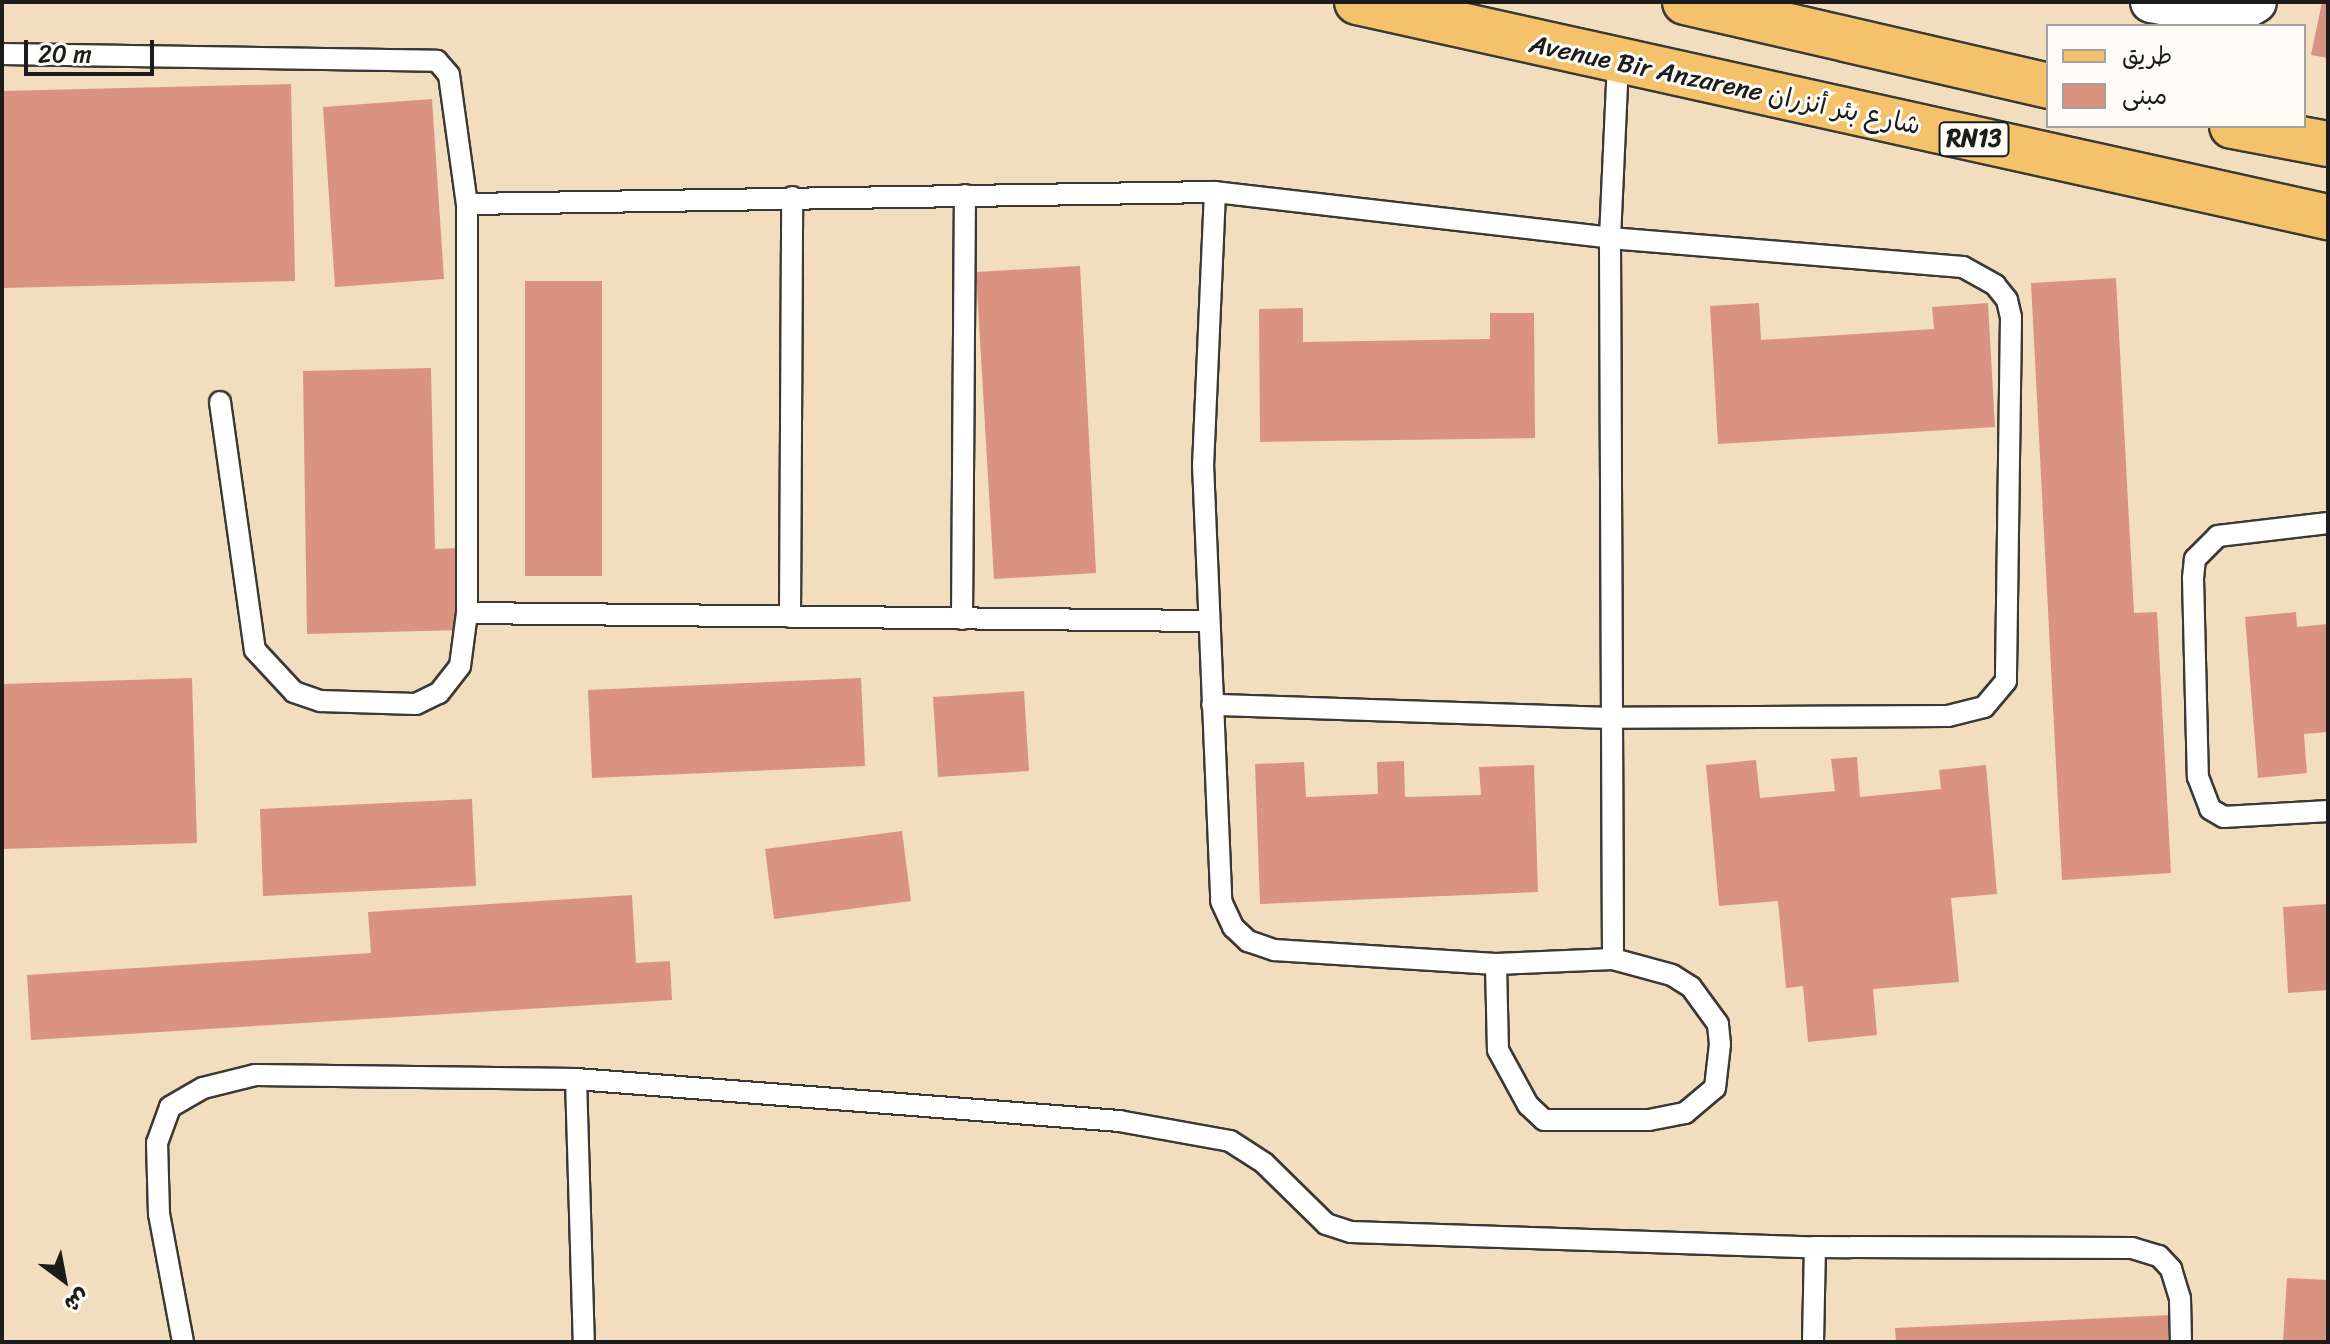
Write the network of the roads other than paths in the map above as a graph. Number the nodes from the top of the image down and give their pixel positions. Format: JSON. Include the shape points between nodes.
{"nodes":[{"id":1,"x":1357,"y":2,"type":"edge"},
{"id":2,"x":1685,"y":2,"type":"edge"},
{"id":3,"x":2151,"y":2,"type":"edge"},
{"id":4,"x":2256,"y":2,"type":"edge"},
{"id":5,"x":2222,"y":22,"type":"edge"},
{"id":6,"x":2,"y":54,"type":"edge"},
{"id":7,"x":1618,"y":64,"type":"junction"},
{"id":8,"x":2046,"y":86,"type":"edge"},
{"id":9,"x":2250,"y":128,"type":"edge"},
{"id":10,"x":2328,"y":144,"type":"edge"},
{"id":11,"x":1215,"y":192,"type":"junction"},
{"id":12,"x":965,"y":195,"type":"junction"},
{"id":13,"x":792,"y":197,"type":"junction"},
{"id":14,"x":467,"y":204,"type":"junction"},
{"id":15,"x":2328,"y":217,"type":"edge"},
{"id":16,"x":1610,"y":238,"type":"junction"},
{"id":17,"x":220,"y":402,"type":"dead end"},
{"id":18,"x":2328,"y":523,"type":"edge"},
{"id":19,"x":467,"y":613,"type":"junction"},
{"id":20,"x":790,"y":617,"type":"junction"},
{"id":21,"x":962,"y":619,"type":"junction"},
{"id":22,"x":1209,"y":621,"type":"junction"},
{"id":23,"x":1212,"y":705,"type":"junction"},
{"id":24,"x":1610,"y":718,"type":"junction"},
{"id":25,"x":2328,"y":811,"type":"edge"},
{"id":26,"x":1613,"y":959,"type":"junction"},
{"id":27,"x":1496,"y":964,"type":"junction"},
{"id":28,"x":576,"y":1079,"type":"junction"},
{"id":29,"x":1815,"y":1247,"type":"junction"},
{"id":30,"x":183,"y":1342,"type":"edge"},
{"id":31,"x":584,"y":1342,"type":"edge"},
{"id":32,"x":1813,"y":1342,"type":"edge"},
{"id":33,"x":2181,"y":1342,"type":"edge"}],
"edges":[{"from":1,"to":7,"type":"main road","name":"Avenue Bir Anzarene شارع بئر أنزران","number":"RN13"},
{"from":2,"to":8,"type":"main road"},
{"from":3,"to":5,"type":"street"},
{"from":4,"to":5,"type":"street"},
{"from":6,"to":14,"type":"lane","via":[[437,61],[449,75]]},
{"from":7,"to":15,"type":"main road","name":"Avenue Bir Anzarene شارع بئر أنزران","number":"RN13"},
{"from":7,"to":16,"type":"lane"},
{"from":9,"to":10,"type":"main road"},
{"from":11,"to":12,"type":"lane"},
{"from":11,"to":16,"type":"lane"},
{"from":11,"to":22,"type":"lane","via":[[1203,464]]},
{"from":12,"to":13,"type":"lane"},
{"from":12,"to":21,"type":"lane"},
{"from":13,"to":14,"type":"lane"},
{"from":13,"to":20,"type":"lane"},
{"from":14,"to":19,"type":"lane"},
{"from":16,"to":24,"type":"lane"},
{"from":16,"to":24,"type":"lane","via":[[1963,267],[1995,285],[2011,317],[2006,681],[1998,697],[1967,714],[1948,716]]},
{"from":17,"to":19,"type":"lane","via":[[255,650],[282,682],[320,701],[416,704],[439,693],[460,666]]},
{"from":18,"to":25,"type":"lane","via":[[2218,536],[2195,559],[2193,578],[2202,795],[2210,809],[2224,817]]},
{"from":19,"to":20,"type":"lane"},
{"from":20,"to":21,"type":"lane"},
{"from":21,"to":22,"type":"lane"},
{"from":22,"to":23,"type":"lane"},
{"from":23,"to":24,"type":"lane"},
{"from":23,"to":27,"type":"lane","via":[[1221,901],[1233,927],[1248,941],[1274,950]]},
{"from":24,"to":26,"type":"lane"},
{"from":26,"to":27,"type":"lane"},
{"from":26,"to":27,"type":"lane","via":[[1672,975],[1707,1004],[1718,1024],[1715,1088],[1685,1113],[1668,1119],[1557,1123],[1536,1115],[1498,1050]]},
{"from":28,"to":29,"type":"lane","via":[[1119,1121],[1187,1131],[1230,1141],[1264,1163],[1326,1224],[1351,1232]]},
{"from":28,"to":30,"type":"lane","via":[[255,1075],[203,1088],[170,1107],[157,1143],[159,1214]]},
{"from":28,"to":31,"type":"lane"},
{"from":29,"to":32,"type":"lane"},
{"from":29,"to":33,"type":"lane","via":[[2146,1251],[2171,1269],[2180,1299]]}]}
